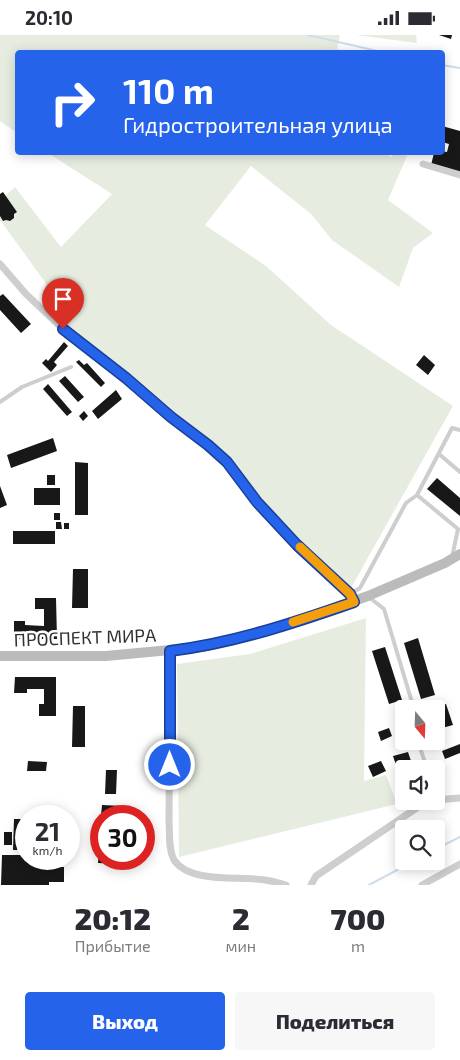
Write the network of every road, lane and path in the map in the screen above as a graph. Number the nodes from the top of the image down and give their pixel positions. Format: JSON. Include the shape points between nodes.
{"nodes":[{"id":1,"x":424,"y":164,"type":"dead end"},
{"id":2,"x":460,"y":175,"type":"edge"},
{"id":3,"x":0,"y":264,"type":"edge"},
{"id":4,"x":71,"y":367,"type":"dead end"},
{"id":5,"x":0,"y":402,"type":"edge"},
{"id":6,"x":460,"y":430,"type":"edge"},
{"id":7,"x":439,"y":454,"type":"junction"},
{"id":8,"x":460,"y":472,"type":"edge"},
{"id":9,"x":417,"y":495,"type":"junction"},
{"id":10,"x":456,"y":557,"type":"edge"},
{"id":11,"x":368,"y":597,"type":"junction"},
{"id":12,"x":352,"y":598,"type":"junction"},
{"id":13,"x":170,"y":651,"type":"junction"},
{"id":14,"x":0,"y":656,"type":"edge"},
{"id":15,"x":411,"y":700,"type":"edge"},
{"id":16,"x":460,"y":798,"type":"edge"},
{"id":17,"x":445,"y":799,"type":"edge"},
{"id":18,"x":414,"y":810,"type":"edge"},
{"id":19,"x":460,"y":864,"type":"edge"},
{"id":20,"x":286,"y":885,"type":"edge"},
{"id":21,"x":311,"y":885,"type":"edge"},
{"id":22,"x":422,"y":885,"type":"edge"}],
"edges":[{"from":1,"to":2,"type":"street"},
{"from":3,"to":12,"type":"street","via":[[63,329],[227,462],[257,502]]},
{"from":4,"to":5,"type":"lane","via":[[22,387]]},
{"from":6,"to":7,"type":"lane","via":[[452,428]]},
{"from":7,"to":8,"type":"lane"},
{"from":7,"to":9,"type":"lane"},
{"from":9,"to":10,"type":"lane","via":[[458,529]]},
{"from":9,"to":12,"type":"lane","via":[[406,503]]},
{"from":10,"to":11,"type":"street","name":"ПРОСПЕКТ МИРА"},
{"from":11,"to":12,"type":"street","name":"ПРОСПЕКТ МИРА"},
{"from":11,"to":15,"type":"lane","via":[[384,609]]},
{"from":12,"to":13,"type":"street","name":"ПРОСПЕКТ МИРА","via":[[294,622],[233,640]]},
{"from":13,"to":14,"type":"street","name":"ПРОСПЕКТ МИРА","via":[[106,656]]},
{"from":13,"to":20,"type":"street","via":[[169,822],[170,849],[174,860],[189,872],[204,876],[258,879]]},
{"from":16,"to":17,"type":"street"},
{"from":18,"to":21,"type":"street","via":[[316,877]]},
{"from":19,"to":22,"type":"street"}]}
